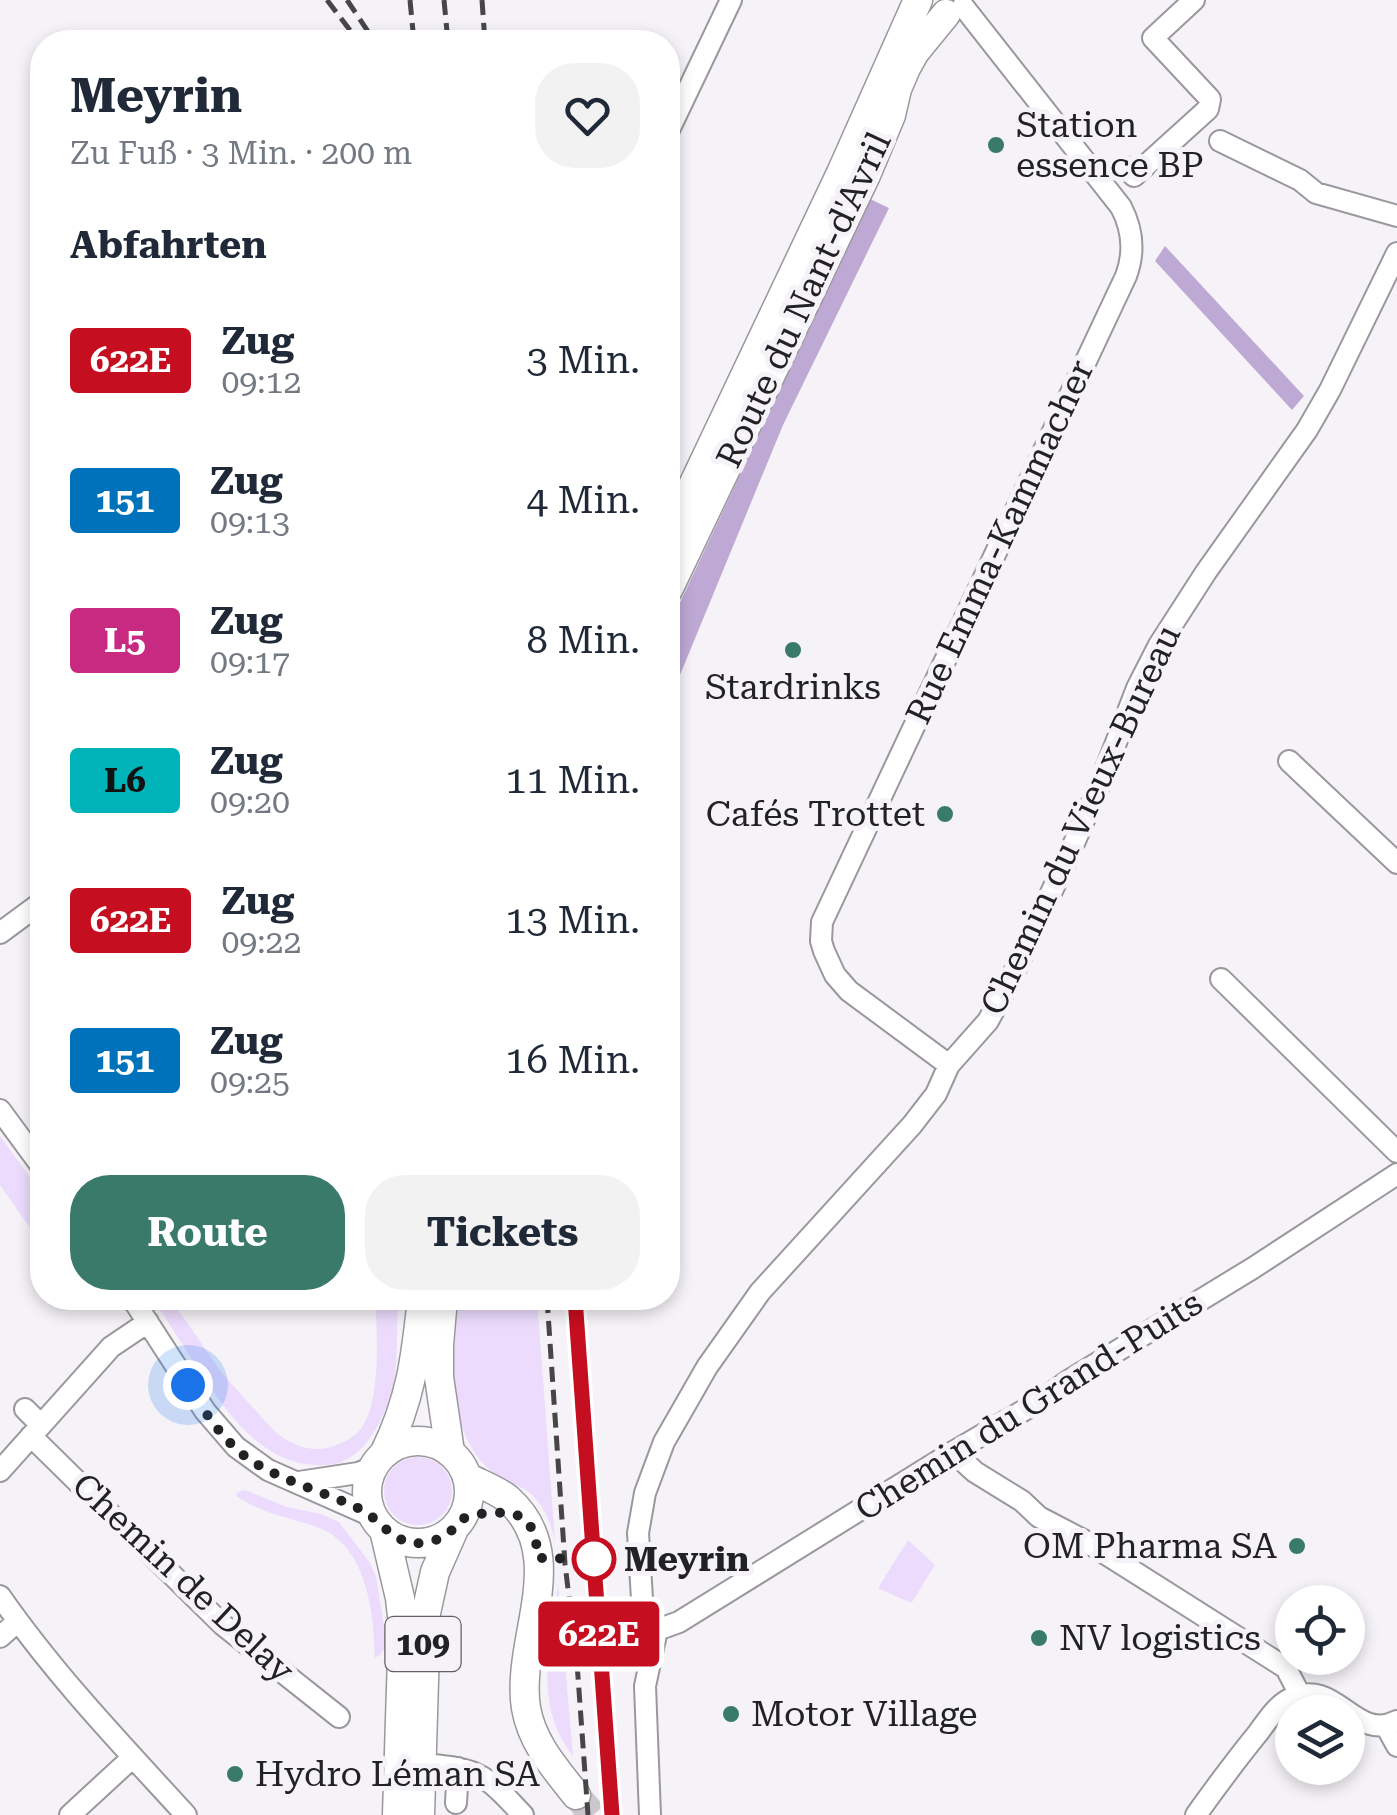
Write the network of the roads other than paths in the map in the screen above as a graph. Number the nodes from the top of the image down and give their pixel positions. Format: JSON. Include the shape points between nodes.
{"nodes":[{"id":1,"x":731,"y":0,"type":"edge"},
{"id":2,"x":918,"y":0,"type":"edge"},
{"id":3,"x":1194,"y":0,"type":"edge"},
{"id":4,"x":959,"y":7,"type":"edge"},
{"id":5,"x":680,"y":107,"type":"edge"},
{"id":6,"x":1220,"y":141,"type":"dead end"},
{"id":7,"x":1125,"y":167,"type":"dead end"},
{"id":8,"x":1397,"y":216,"type":"edge"},
{"id":9,"x":1397,"y":252,"type":"edge"},
{"id":10,"x":680,"y":513,"type":"edge"},
{"id":11,"x":680,"y":565,"type":"edge"},
{"id":12,"x":1289,"y":762,"type":"dead end"},
{"id":13,"x":1397,"y":863,"type":"edge"},
{"id":14,"x":30,"y":911,"type":"edge"},
{"id":15,"x":0,"y":934,"type":"edge"},
{"id":16,"x":1220,"y":979,"type":"dead end"},
{"id":17,"x":950,"y":1065,"type":"junction"},
{"id":18,"x":0,"y":1110,"type":"edge"},
{"id":19,"x":30,"y":1151,"type":"edge"},
{"id":20,"x":1397,"y":1152,"type":"edge"},
{"id":21,"x":1397,"y":1174,"type":"edge"},
{"id":22,"x":140,"y":1310,"type":"edge"},
{"id":23,"x":420,"y":1310,"type":"edge"},
{"id":24,"x":442,"y":1310,"type":"edge"},
{"id":25,"x":148,"y":1322,"type":"junction"},
{"id":26,"x":25,"y":1410,"type":"dead end"},
{"id":27,"x":36,"y":1430,"type":"junction"},
{"id":28,"x":450,"y":1452,"type":"junction"},
{"id":29,"x":952,"y":1452,"type":"junction"},
{"id":30,"x":4,"y":1457,"type":"edge"},
{"id":31,"x":379,"y":1460,"type":"junction"},
{"id":32,"x":467,"y":1477,"type":"junction"},
{"id":33,"x":299,"y":1482,"type":"junction"},
{"id":34,"x":522,"y":1517,"type":"junction"},
{"id":35,"x":379,"y":1524,"type":"junction"},
{"id":36,"x":457,"y":1524,"type":"junction"},
{"id":37,"x":0,"y":1596,"type":"edge"},
{"id":38,"x":18,"y":1621,"type":"junction"},
{"id":39,"x":657,"y":1630,"type":"junction"},
{"id":40,"x":0,"y":1637,"type":"edge"},
{"id":41,"x":1300,"y":1695,"type":"joint"},
{"id":42,"x":1314,"y":1695,"type":"edge"},
{"id":43,"x":1275,"y":1712,"type":"edge"},
{"id":44,"x":339,"y":1717,"type":"dead end"},
{"id":45,"x":1365,"y":1723,"type":"edge"},
{"id":46,"x":1392,"y":1724,"type":"edge"},
{"id":47,"x":1397,"y":1746,"type":"edge"},
{"id":48,"x":411,"y":1756,"type":"junction"},
{"id":49,"x":132,"y":1757,"type":"junction"},
{"id":50,"x":458,"y":1768,"type":"junction"},
{"id":51,"x":576,"y":1795,"type":"tunnel mouth"},
{"id":52,"x":456,"y":1803,"type":"dead end"},
{"id":53,"x":70,"y":1815,"type":"edge"},
{"id":54,"x":186,"y":1815,"type":"edge"},
{"id":55,"x":397,"y":1815,"type":"edge"},
{"id":56,"x":420,"y":1815,"type":"edge"},
{"id":57,"x":523,"y":1815,"type":"edge"},
{"id":58,"x":650,"y":1815,"type":"edge"},
{"id":59,"x":1196,"y":1815,"type":"edge"}],
"edges":[{"from":1,"to":5,"type":"street"},
{"from":2,"to":4,"type":"main road","via":[[935,12]]},
{"from":2,"to":10,"type":"main road","name":"Route du Nant-d'Avril"},
{"from":3,"to":7,"type":"street","via":[[1153,38],[1210,99],[1208,109],[1134,176]]},
{"from":4,"to":11,"type":"main road","name":"Route du Nant-d'Avril","via":[[906,68],[866,174]]},
{"from":4,"to":17,"type":"street","name":"Rue Emma-Kammacher","via":[[1121,206],[1132,243],[1126,276],[822,922],[824,951],[849,991]]},
{"from":6,"to":8,"type":"street","via":[[1316,193]]},
{"from":9,"to":17,"type":"street","name":"Chemin du Vieux-Bureau","via":[[1307,430],[1159,645],[1010,981],[988,1021]]},
{"from":12,"to":13,"type":"street"},
{"from":14,"to":15,"type":"street"},
{"from":16,"to":20,"type":"street"},
{"from":17,"to":39,"type":"street","name":"Chemin du Vieux-Bureau","via":[[918,1117],[744,1314],[664,1442],[638,1533],[642,1599]]},
{"from":18,"to":19,"type":"street"},
{"from":21,"to":29,"type":"street","name":"Chemin du Grand-Puits"},
{"from":22,"to":25,"type":"street"},
{"from":23,"to":31,"type":"main road","via":[[411,1384]]},
{"from":24,"to":28,"type":"main road","via":[[439,1377]]},
{"from":25,"to":27,"type":"street","via":[[112,1347]]},
{"from":25,"to":33,"type":"street","via":[[226,1438],[256,1463]]},
{"from":26,"to":27,"type":"street","name":"Chemin de Delay"},
{"from":27,"to":30,"type":"street"},
{"from":27,"to":44,"type":"street","name":"Chemin de Delay","via":[[222,1624]]},
{"from":28,"to":31,"type":"main road","via":[[417,1441]]},
{"from":28,"to":32,"type":"main road"},
{"from":29,"to":39,"type":"street","name":"Chemin du Grand-Puits","via":[[680,1622]]},
{"from":29,"to":41,"type":"street","via":[[1039,1517],[1286,1668]]},
{"from":31,"to":33,"type":"street","via":[[358,1474]]},
{"from":31,"to":35,"type":"main road","via":[[367,1492]]},
{"from":32,"to":34,"type":"main road","via":[[506,1496]]},
{"from":32,"to":36,"type":"main road","via":[[469,1498]]},
{"from":33,"to":35,"type":"street"},
{"from":34,"to":36,"type":"main road","via":[[496,1512]]},
{"from":34,"to":51,"type":"main road","via":[[537,1546],[538,1573],[526,1707],[536,1740]]},
{"from":35,"to":36,"type":"main road","via":[[419,1543],[441,1538]]},
{"from":35,"to":48,"type":"main road","number":"109","via":[[400,1598]]},
{"from":36,"to":48,"type":"main road","number":"109","via":[[435,1572],[426,1614]]},
{"from":37,"to":38,"type":"street"},
{"from":38,"to":40,"type":"street"},
{"from":38,"to":49,"type":"street"},
{"from":39,"to":58,"type":"street","via":[[644,1686]]},
{"from":41,"to":42,"type":"street"},
{"from":43,"to":59,"type":"street"},
{"from":45,"to":46,"type":"street"},
{"from":46,"to":47,"type":"street"},
{"from":48,"to":50,"type":"street"},
{"from":48,"to":55,"type":"main road","number":"109"},
{"from":48,"to":56,"type":"main road","number":"109"},
{"from":49,"to":53,"type":"street"},
{"from":49,"to":54,"type":"street"},
{"from":50,"to":52,"type":"street"},
{"from":50,"to":57,"type":"street","via":[[483,1777]]}]}
